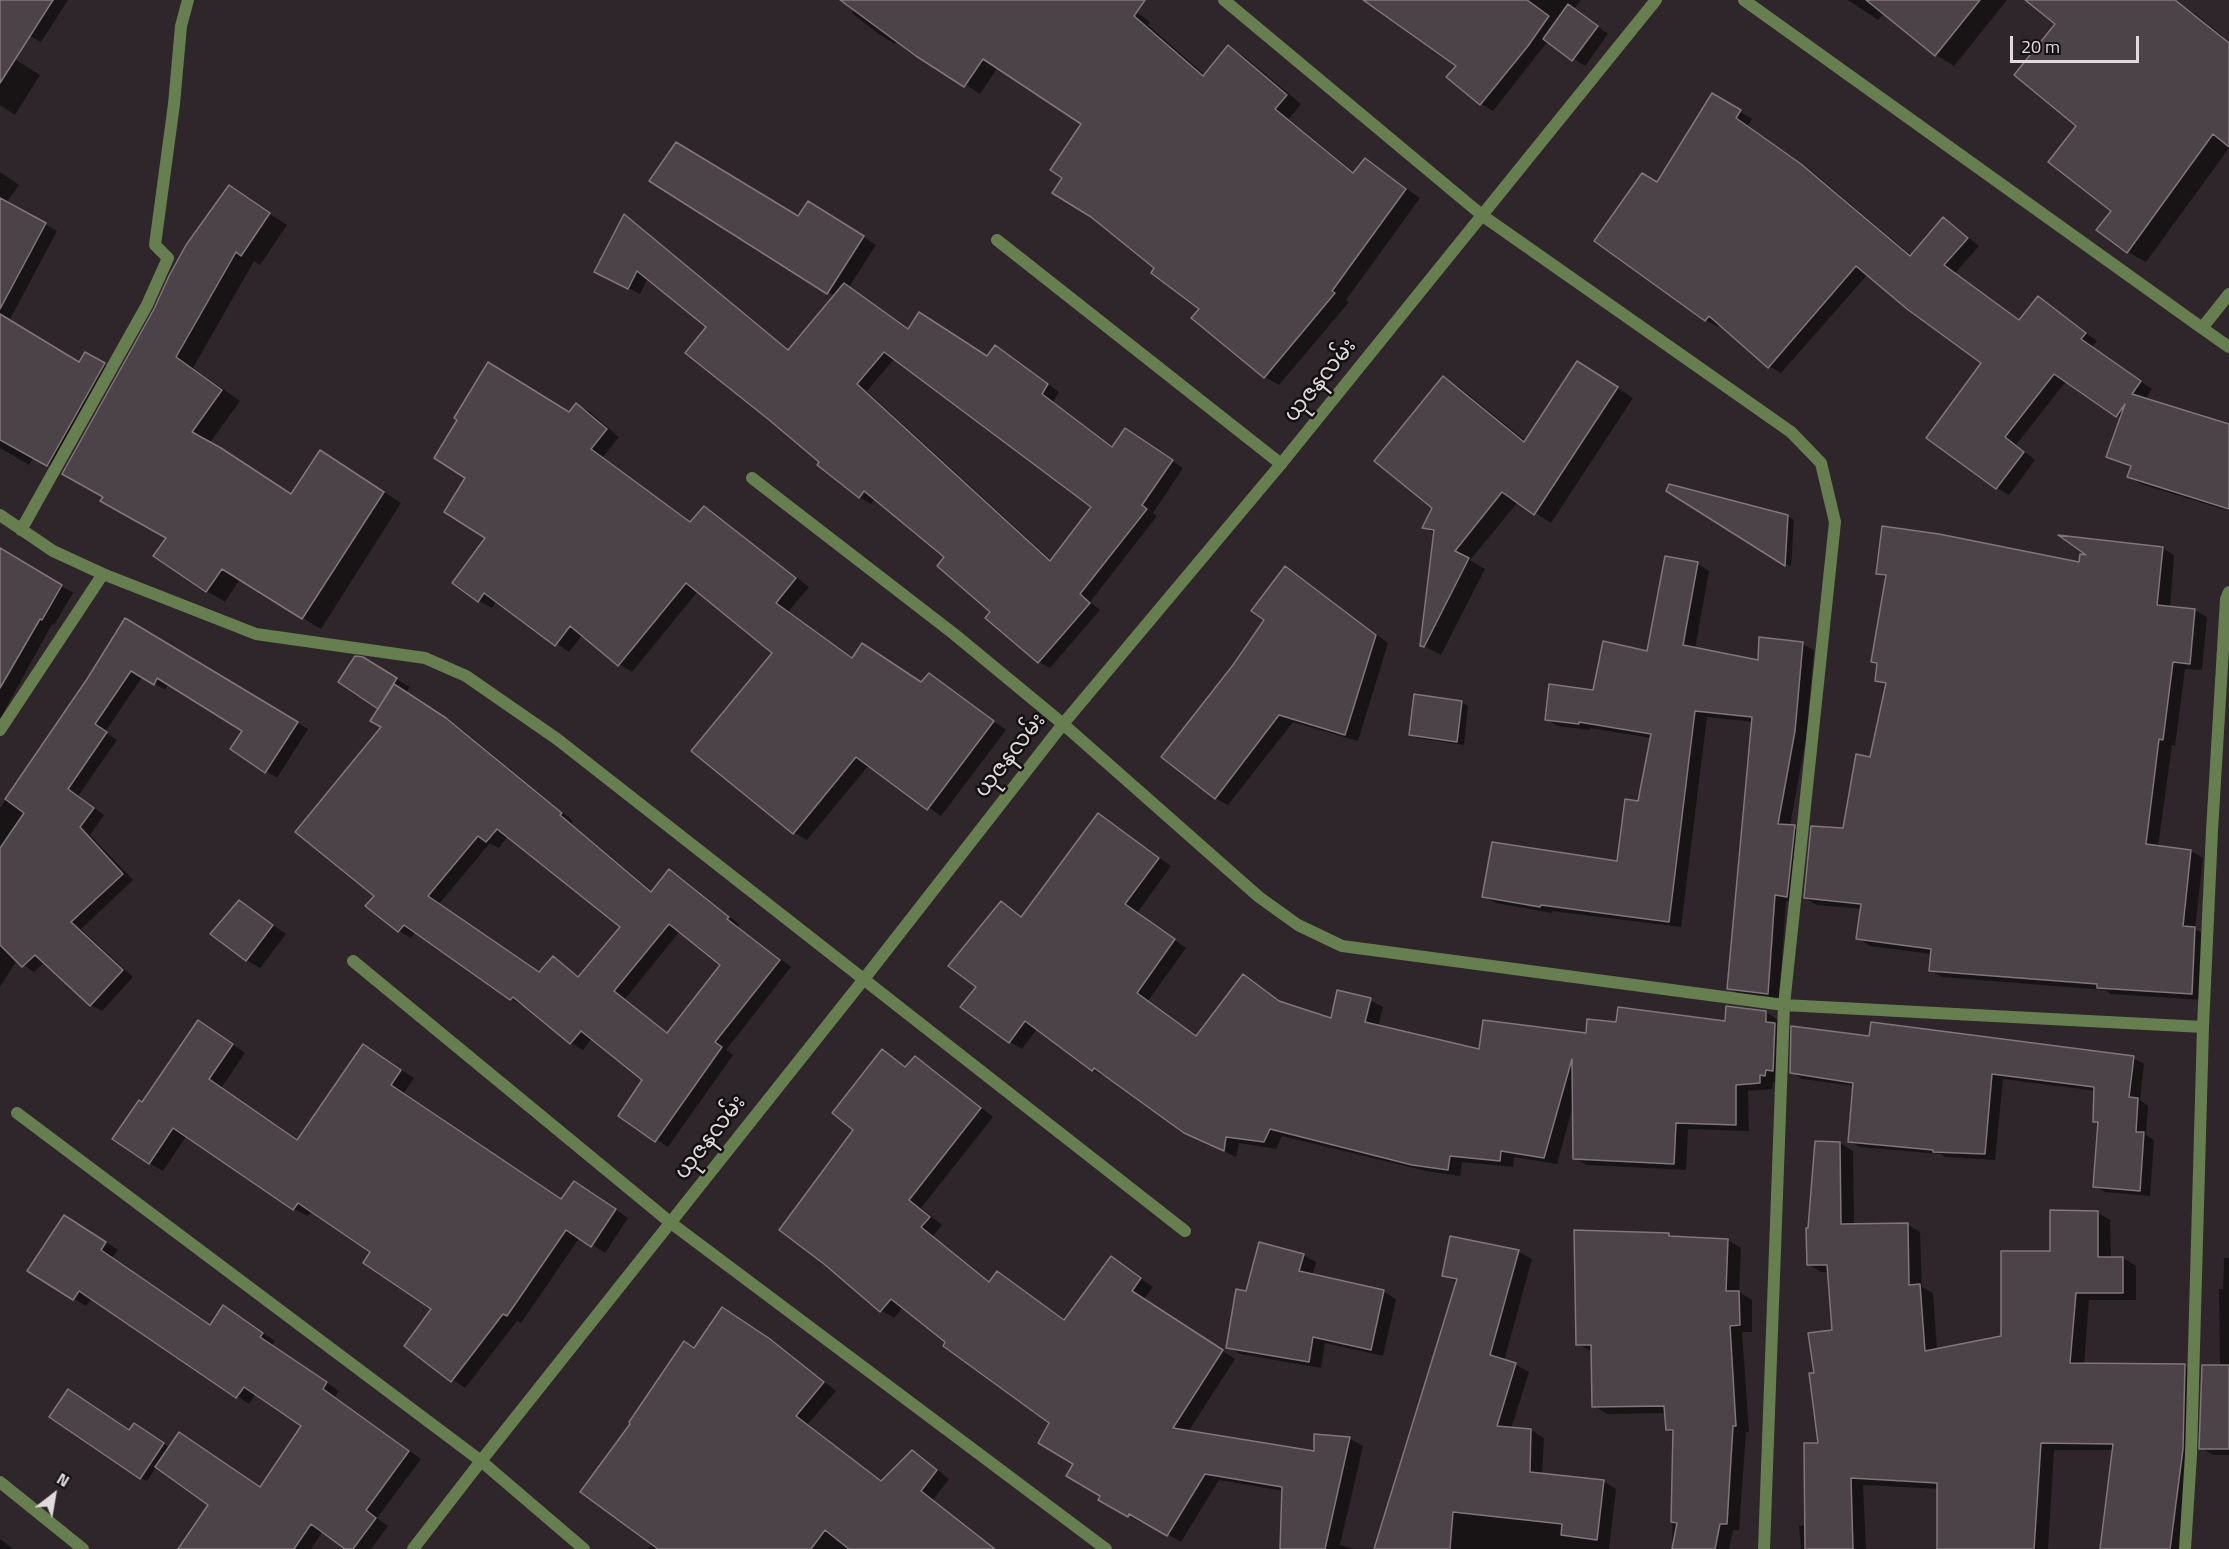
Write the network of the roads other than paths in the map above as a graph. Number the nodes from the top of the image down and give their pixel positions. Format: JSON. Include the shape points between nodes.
{"nodes":[{"id":1,"x":188,"y":0,"type":"edge"},
{"id":2,"x":1224,"y":0,"type":"edge"},
{"id":3,"x":1656,"y":0,"type":"edge"},
{"id":4,"x":1744,"y":0,"type":"edge"},
{"id":5,"x":1483,"y":216,"type":"junction"},
{"id":6,"x":997,"y":240,"type":"dead end"},
{"id":7,"x":2229,"y":294,"type":"edge"},
{"id":8,"x":2202,"y":328,"type":"junction"},
{"id":9,"x":2229,"y":347,"type":"edge"},
{"id":10,"x":1281,"y":464,"type":"junction"},
{"id":11,"x":752,"y":478,"type":"dead end"},
{"id":12,"x":0,"y":515,"type":"edge"},
{"id":13,"x":21,"y":530,"type":"junction"},
{"id":14,"x":103,"y":574,"type":"junction"},
{"id":15,"x":2229,"y":592,"type":"edge"},
{"id":16,"x":1063,"y":724,"type":"junction"},
{"id":17,"x":0,"y":730,"type":"edge"},
{"id":18,"x":353,"y":961,"type":"dead end"},
{"id":19,"x":864,"y":979,"type":"junction"},
{"id":20,"x":1784,"y":1005,"type":"junction"},
{"id":21,"x":2203,"y":1027,"type":"junction"},
{"id":22,"x":17,"y":1113,"type":"dead end"},
{"id":23,"x":671,"y":1223,"type":"junction"},
{"id":24,"x":1185,"y":1231,"type":"dead end"},
{"id":25,"x":481,"y":1461,"type":"junction"},
{"id":26,"x":0,"y":1482,"type":"edge"},
{"id":27,"x":83,"y":1549,"type":"edge"},
{"id":28,"x":413,"y":1549,"type":"edge"},
{"id":29,"x":584,"y":1549,"type":"edge"},
{"id":30,"x":1106,"y":1549,"type":"edge"},
{"id":31,"x":1764,"y":1549,"type":"edge"},
{"id":32,"x":2186,"y":1549,"type":"edge"}],
"edges":[{"from":1,"to":13,"type":"street","via":[[181,26],[155,245],[168,258],[147,305]]},
{"from":2,"to":5,"type":"street"},
{"from":3,"to":5,"type":"street","name":"ယုဇနလမ်း"},
{"from":4,"to":8,"type":"street"},
{"from":5,"to":10,"type":"street","name":"ယုဇနလမ်း"},
{"from":5,"to":20,"type":"street","via":[[1791,432],[1821,463],[1835,522]]},
{"from":6,"to":10,"type":"street"},
{"from":7,"to":8,"type":"street"},
{"from":8,"to":9,"type":"street"},
{"from":10,"to":16,"type":"street","name":"ယုဇနလမ်း"},
{"from":11,"to":16,"type":"street"},
{"from":12,"to":13,"type":"street"},
{"from":13,"to":14,"type":"street"},
{"from":14,"to":17,"type":"street"},
{"from":14,"to":19,"type":"street","via":[[256,634],[425,658],[466,676],[557,740]]},
{"from":15,"to":21,"type":"street"},
{"from":16,"to":19,"type":"street","name":"ယုဇနလမ်း"},
{"from":16,"to":20,"type":"street","via":[[1259,897],[1298,924],[1342,946]]},
{"from":18,"to":23,"type":"street"},
{"from":19,"to":23,"type":"street","name":"ယုဇနလမ်း"},
{"from":19,"to":24,"type":"street"},
{"from":20,"to":21,"type":"street"},
{"from":20,"to":31,"type":"street"},
{"from":21,"to":32,"type":"street"},
{"from":22,"to":25,"type":"street"},
{"from":23,"to":25,"type":"street","name":"ယုဇနလမ်း"},
{"from":23,"to":30,"type":"street"},
{"from":25,"to":28,"type":"street","name":"ယုဇနလမ်း"},
{"from":25,"to":29,"type":"street"},
{"from":26,"to":27,"type":"street"}]}
